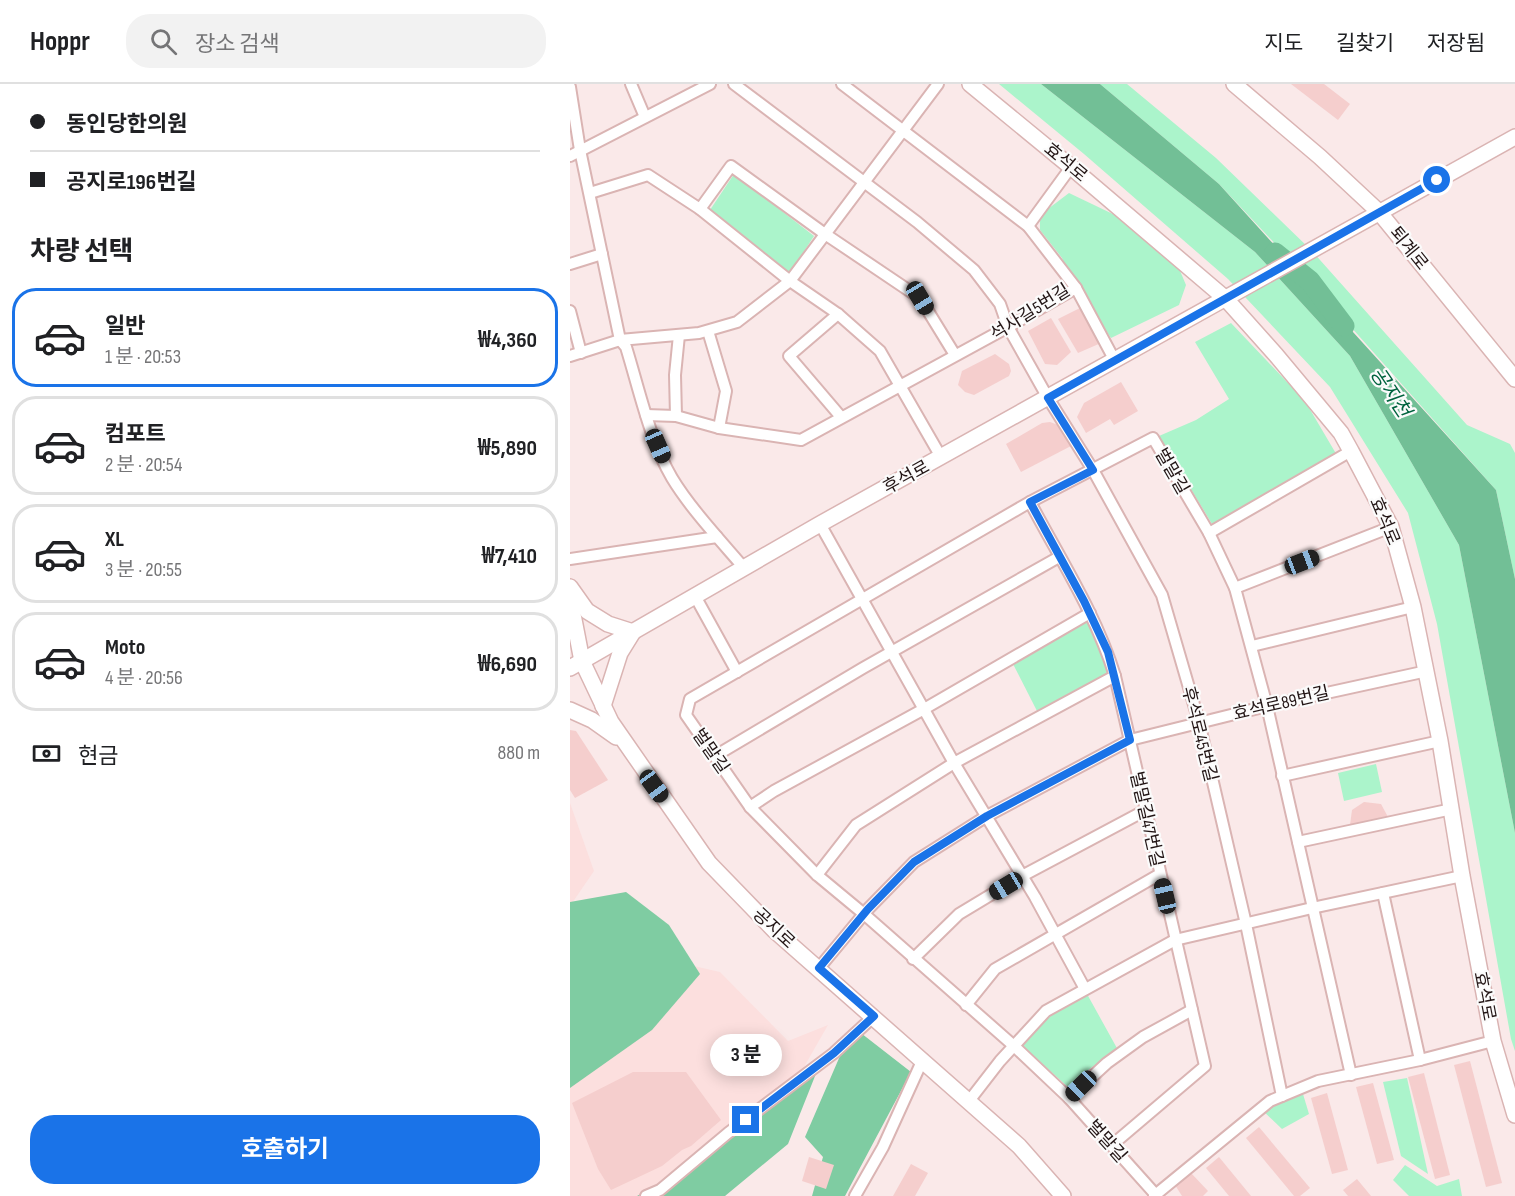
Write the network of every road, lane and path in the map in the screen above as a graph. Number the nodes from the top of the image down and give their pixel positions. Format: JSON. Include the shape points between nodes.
{"nodes":[{"id":1,"x":631,"y":84,"type":"edge"},
{"id":2,"x":710,"y":84,"type":"edge"},
{"id":3,"x":734,"y":84,"type":"edge"},
{"id":4,"x":842,"y":84,"type":"edge"},
{"id":5,"x":938,"y":84,"type":"edge"},
{"id":6,"x":970,"y":84,"type":"edge"},
{"id":7,"x":1234,"y":84,"type":"edge"},
{"id":8,"x":570,"y":87,"type":"edge"},
{"id":9,"x":645,"y":117,"type":"junction"},
{"id":10,"x":904,"y":130,"type":"junction"},
{"id":11,"x":1515,"y":138,"type":"edge"},
{"id":12,"x":575,"y":153,"type":"edge"},
{"id":13,"x":1071,"y":167,"type":"junction"},
{"id":14,"x":865,"y":182,"type":"junction"},
{"id":15,"x":590,"y":193,"type":"junction"},
{"id":16,"x":700,"y":209,"type":"junction"},
{"id":17,"x":1379,"y":212,"type":"junction"},
{"id":18,"x":1028,"y":226,"type":"junction"},
{"id":19,"x":825,"y":234,"type":"junction"},
{"id":20,"x":602,"y":254,"type":"junction"},
{"id":21,"x":570,"y":264,"type":"edge"},
{"id":22,"x":790,"y":281,"type":"junction"},
{"id":23,"x":1076,"y":288,"type":"junction"},
{"id":24,"x":1226,"y":299,"type":"junction"},
{"id":25,"x":570,"y":311,"type":"edge"},
{"id":26,"x":838,"y":314,"type":"junction"},
{"id":27,"x":1008,"y":327,"type":"junction"},
{"id":28,"x":708,"y":331,"type":"junction"},
{"id":29,"x":679,"y":335,"type":"junction"},
{"id":30,"x":620,"y":340,"type":"junction"},
{"id":31,"x":575,"y":355,"type":"edge"},
{"id":32,"x":955,"y":355,"type":"junction"},
{"id":33,"x":1115,"y":361,"type":"junction"},
{"id":34,"x":1515,"y":379,"type":"edge"},
{"id":35,"x":901,"y":386,"type":"junction"},
{"id":36,"x":1048,"y":398,"type":"junction"},
{"id":37,"x":646,"y":415,"type":"junction"},
{"id":38,"x":675,"y":416,"type":"junction"},
{"id":39,"x":841,"y":417,"type":"junction"},
{"id":40,"x":719,"y":428,"type":"junction"},
{"id":41,"x":1351,"y":451,"type":"junction"},
{"id":42,"x":941,"y":457,"type":"junction"},
{"id":43,"x":1093,"y":470,"type":"junction"},
{"id":44,"x":1030,"y":502,"type":"junction"},
{"id":45,"x":820,"y":524,"type":"junction"},
{"id":46,"x":1391,"y":527,"type":"junction"},
{"id":47,"x":1209,"y":533,"type":"junction"},
{"id":48,"x":717,"y":537,"type":"junction"},
{"id":49,"x":1059,"y":557,"type":"junction"},
{"id":50,"x":570,"y":559,"type":"edge"},
{"id":51,"x":744,"y":568,"type":"junction"},
{"id":52,"x":570,"y":587,"type":"edge"},
{"id":53,"x":1235,"y":588,"type":"junction"},
{"id":54,"x":695,"y":596,"type":"junction"},
{"id":55,"x":570,"y":598,"type":"edge"},
{"id":56,"x":863,"y":599,"type":"junction"},
{"id":57,"x":1413,"y":607,"type":"junction"},
{"id":58,"x":1090,"y":612,"type":"junction"},
{"id":59,"x":633,"y":632,"type":"junction"},
{"id":60,"x":1252,"y":646,"type":"junction"},
{"id":61,"x":893,"y":651,"type":"junction"},
{"id":62,"x":576,"y":664,"type":"edge"},
{"id":63,"x":1427,"y":671,"type":"junction"},
{"id":64,"x":737,"y":672,"type":"junction"},
{"id":65,"x":1115,"y":676,"type":"junction"},
{"id":66,"x":603,"y":706,"type":"junction"},
{"id":67,"x":1267,"y":706,"type":"junction"},
{"id":68,"x":924,"y":709,"type":"junction"},
{"id":69,"x":570,"y":710,"type":"edge"},
{"id":70,"x":1199,"y":722,"type":"junction"},
{"id":71,"x":1130,"y":740,"type":"junction"},
{"id":72,"x":1440,"y":741,"type":"junction"},
{"id":73,"x":625,"y":744,"type":"junction"},
{"id":74,"x":715,"y":756,"type":"junction"},
{"id":75,"x":954,"y":764,"type":"junction"},
{"id":76,"x":1282,"y":776,"type":"junction"},
{"id":77,"x":750,"y":807,"type":"junction"},
{"id":78,"x":1452,"y":809,"type":"junction"},
{"id":79,"x":1146,"y":810,"type":"junction"},
{"id":80,"x":987,"y":816,"type":"junction"},
{"id":81,"x":1298,"y":842,"type":"junction"},
{"id":82,"x":1160,"y":874,"type":"junction"},
{"id":83,"x":817,"y":875,"type":"junction"},
{"id":84,"x":1022,"y":876,"type":"junction"},
{"id":85,"x":1462,"y":876,"type":"junction"},
{"id":86,"x":1383,"y":893,"type":"junction"},
{"id":87,"x":1312,"y":908,"type":"junction"},
{"id":88,"x":864,"y":914,"type":"junction"},
{"id":89,"x":1246,"y":924,"type":"junction"},
{"id":90,"x":1054,"y":934,"type":"junction"},
{"id":91,"x":1175,"y":940,"type":"junction"},
{"id":92,"x":913,"y":959,"type":"junction"},
{"id":93,"x":819,"y":968,"type":"junction"},
{"id":94,"x":1085,"y":989,"type":"junction"},
{"id":95,"x":966,"y":1005,"type":"junction"},
{"id":96,"x":1192,"y":1010,"type":"junction"},
{"id":97,"x":874,"y":1016,"type":"junction"},
{"id":98,"x":1493,"y":1041,"type":"junction"},
{"id":99,"x":1014,"y":1046,"type":"junction"},
{"id":100,"x":923,"y":1059,"type":"junction"},
{"id":101,"x":1420,"y":1060,"type":"junction"},
{"id":102,"x":1351,"y":1075,"type":"junction"},
{"id":103,"x":1282,"y":1096,"type":"junction"},
{"id":104,"x":1069,"y":1098,"type":"junction"},
{"id":105,"x":969,"y":1101,"type":"junction"},
{"id":106,"x":1515,"y":1115,"type":"edge"},
{"id":107,"x":1112,"y":1145,"type":"junction"},
{"id":108,"x":1155,"y":1195,"type":"edge"},
{"id":109,"x":646,"y":1196,"type":"edge"},
{"id":110,"x":855,"y":1196,"type":"edge"},
{"id":111,"x":1064,"y":1196,"type":"edge"}],
"edges":[{"from":1,"to":9,"type":"street"},
{"from":2,"to":9,"type":"street"},
{"from":3,"to":14,"type":"street","name":"후석로45번길"},
{"from":4,"to":10,"type":"street","name":"석사길5번길"},
{"from":5,"to":10,"type":"street"},
{"from":6,"to":13,"type":"street","name":"효석로"},
{"from":7,"to":17,"type":"street","name":"퇴계로"},
{"from":8,"to":12,"type":"street"},
{"from":9,"to":12,"type":"street"},
{"from":10,"to":14,"type":"street"},
{"from":10,"to":18,"type":"street","name":"석사길5번길"},
{"from":11,"to":17,"type":"street"},
{"from":12,"to":15,"type":"street"},
{"from":13,"to":18,"type":"street"},
{"from":13,"to":24,"type":"street","name":"효석로"},
{"from":14,"to":19,"type":"street"},
{"from":14,"to":27,"type":"street","name":"후석로45번길","via":[[974,270],[1000,304]]},
{"from":15,"to":16,"type":"street","via":[[648,175]]},
{"from":15,"to":20,"type":"street"},
{"from":16,"to":19,"type":"street","via":[[731,166]]},
{"from":16,"to":22,"type":"street"},
{"from":17,"to":24,"type":"street","name":"후석로"},
{"from":17,"to":34,"type":"street","name":"퇴계로"},
{"from":18,"to":23,"type":"street","name":"석사길5번길"},
{"from":19,"to":22,"type":"street"},
{"from":19,"to":32,"type":"street","via":[[920,298]]},
{"from":20,"to":21,"type":"street"},
{"from":20,"to":30,"type":"street"},
{"from":22,"to":26,"type":"street"},
{"from":22,"to":28,"type":"street","via":[[737,322]]},
{"from":23,"to":27,"type":"street","name":"석사길5번길"},
{"from":23,"to":33,"type":"street"},
{"from":24,"to":33,"type":"street","name":"후석로"},
{"from":24,"to":41,"type":"street","name":"효석로","via":[[1341,433]]},
{"from":25,"to":31,"type":"street"},
{"from":26,"to":35,"type":"street","via":[[880,351]]},
{"from":26,"to":39,"type":"street","via":[[789,356]]},
{"from":27,"to":32,"type":"street","name":"석사길5번길"},
{"from":27,"to":36,"type":"street","name":"후석로45번길"},
{"from":28,"to":29,"type":"street"},
{"from":28,"to":40,"type":"street","via":[[726,391]]},
{"from":29,"to":30,"type":"street"},
{"from":29,"to":38,"type":"street"},
{"from":30,"to":31,"type":"street"},
{"from":30,"to":37,"type":"street","via":[[626,348]]},
{"from":32,"to":35,"type":"street","name":"석사길5번길"},
{"from":33,"to":36,"type":"street","name":"후석로"},
{"from":35,"to":39,"type":"street","name":"석사길5번길"},
{"from":35,"to":42,"type":"street"},
{"from":36,"to":42,"type":"street","name":"후석로"},
{"from":36,"to":43,"type":"street","name":"후석로45번길"},
{"from":37,"to":38,"type":"street","name":"석사길5번길"},
{"from":37,"to":48,"type":"street","via":[[672,477]]},
{"from":38,"to":40,"type":"street","name":"석사길5번길"},
{"from":39,"to":40,"type":"street","name":"석사길5번길","via":[[801,440]]},
{"from":41,"to":46,"type":"street","name":"효석로"},
{"from":41,"to":47,"type":"street"},
{"from":42,"to":45,"type":"street","name":"후석로"},
{"from":43,"to":44,"type":"street","name":"벌말길"},
{"from":43,"to":47,"type":"street","name":"벌말길","via":[[1153,438]]},
{"from":43,"to":70,"type":"street","name":"후석로45번길","via":[[1161,596]]},
{"from":44,"to":49,"type":"street","name":"벌말길47번길"},
{"from":44,"to":56,"type":"street","name":"벌말길"},
{"from":45,"to":51,"type":"street","name":"후석로"},
{"from":45,"to":56,"type":"street"},
{"from":46,"to":53,"type":"street"},
{"from":46,"to":57,"type":"street","name":"효석로"},
{"from":47,"to":53,"type":"street","name":"벌말길"},
{"from":48,"to":50,"type":"street"},
{"from":48,"to":51,"type":"street"},
{"from":49,"to":58,"type":"street","name":"벌말길47번길"},
{"from":49,"to":61,"type":"street"},
{"from":51,"to":54,"type":"street","name":"후석로"},
{"from":52,"to":59,"type":"street","via":[[587,611],[608,624]]},
{"from":53,"to":60,"type":"street","name":"벌말길"},
{"from":54,"to":59,"type":"street","name":"후석로"},
{"from":54,"to":64,"type":"street"},
{"from":55,"to":62,"type":"street","name":"공지로"},
{"from":56,"to":61,"type":"street"},
{"from":56,"to":64,"type":"street","name":"벌말길"},
{"from":57,"to":60,"type":"street"},
{"from":57,"to":63,"type":"street","name":"효석로"},
{"from":58,"to":65,"type":"street","name":"벌말길47번길"},
{"from":58,"to":68,"type":"street"},
{"from":59,"to":62,"type":"street","name":"후석로"},
{"from":59,"to":66,"type":"street","via":[[620,653]]},
{"from":60,"to":67,"type":"street","name":"벌말길"},
{"from":61,"to":68,"type":"street"},
{"from":61,"to":74,"type":"street"},
{"from":62,"to":66,"type":"street","name":"공지로"},
{"from":63,"to":67,"type":"street","name":"효석로89번길"},
{"from":63,"to":72,"type":"street","name":"효석로"},
{"from":64,"to":74,"type":"street","name":"벌말길","via":[[690,699],[686,715]]},
{"from":65,"to":71,"type":"street","name":"벌말길47번길"},
{"from":65,"to":75,"type":"street"},
{"from":66,"to":73,"type":"street","name":"공지로"},
{"from":67,"to":70,"type":"street","name":"효석로89번길"},
{"from":67,"to":76,"type":"street","name":"벌말길"},
{"from":68,"to":75,"type":"street"},
{"from":68,"to":77,"type":"street"},
{"from":69,"to":73,"type":"street","via":[[592,720]]},
{"from":70,"to":71,"type":"street","name":"효석로89번길"},
{"from":70,"to":89,"type":"street","name":"후석로45번길"},
{"from":71,"to":79,"type":"street","name":"벌말길47번길"},
{"from":71,"to":80,"type":"street","name":"효석로89번길"},
{"from":72,"to":76,"type":"street"},
{"from":72,"to":78,"type":"street","name":"효석로"},
{"from":73,"to":93,"type":"street","name":"공지로","via":[[709,863],[774,930]]},
{"from":74,"to":77,"type":"street","name":"벌말길"},
{"from":75,"to":80,"type":"street"},
{"from":75,"to":83,"type":"street","via":[[856,825]]},
{"from":76,"to":81,"type":"street","name":"벌말길"},
{"from":77,"to":83,"type":"street","name":"벌말길"},
{"from":78,"to":81,"type":"street"},
{"from":78,"to":85,"type":"street","name":"효석로"},
{"from":79,"to":82,"type":"street","name":"벌말길47번길"},
{"from":79,"to":84,"type":"street"},
{"from":80,"to":84,"type":"street"},
{"from":80,"to":88,"type":"street","name":"효석로89번길","via":[[914,862]]},
{"from":81,"to":87,"type":"street","name":"벌말길"},
{"from":82,"to":90,"type":"street"},
{"from":82,"to":91,"type":"street","name":"벌말길47번길"},
{"from":83,"to":88,"type":"street","name":"벌말길"},
{"from":84,"to":90,"type":"street"},
{"from":84,"to":92,"type":"street","via":[[959,914]]},
{"from":85,"to":86,"type":"street"},
{"from":85,"to":98,"type":"street","name":"효석로"},
{"from":86,"to":87,"type":"street"},
{"from":86,"to":101,"type":"street"},
{"from":87,"to":89,"type":"street"},
{"from":87,"to":102,"type":"street","name":"벌말길"},
{"from":88,"to":92,"type":"street","name":"벌말길"},
{"from":88,"to":93,"type":"street","name":"효석로89번길"},
{"from":89,"to":91,"type":"street"},
{"from":89,"to":103,"type":"street","name":"후석로45번길"},
{"from":90,"to":94,"type":"street"},
{"from":90,"to":95,"type":"street","via":[[995,969]]},
{"from":91,"to":94,"type":"street"},
{"from":91,"to":96,"type":"street","name":"벌말길47번길"},
{"from":92,"to":95,"type":"street","name":"벌말길"},
{"from":93,"to":97,"type":"street","name":"공지로"},
{"from":94,"to":99,"type":"street","via":[[1046,1011]]},
{"from":95,"to":99,"type":"street","name":"벌말길"},
{"from":96,"to":104,"type":"street","via":[[1143,1037]]},
{"from":96,"to":107,"type":"street","name":"벌말길47번길","via":[[1205,1066]]},
{"from":97,"to":100,"type":"street","name":"공지로"},
{"from":97,"to":109,"type":"street","via":[[834,1053],[660,1190]]},
{"from":98,"to":101,"type":"street"},
{"from":98,"to":106,"type":"street","name":"효석로"},
{"from":99,"to":104,"type":"street","name":"벌말길"},
{"from":99,"to":105,"type":"street"},
{"from":100,"to":105,"type":"street","name":"공지로"},
{"from":100,"to":110,"type":"street","via":[[883,1147]]},
{"from":101,"to":102,"type":"street"},
{"from":102,"to":103,"type":"street","via":[[1318,1081]]},
{"from":103,"to":108,"type":"street","via":[[1270,1101]]},
{"from":104,"to":107,"type":"street","name":"벌말길"},
{"from":105,"to":111,"type":"street","name":"공지로","via":[[1019,1146]]},
{"from":107,"to":108,"type":"street","name":"벌말길"}]}
